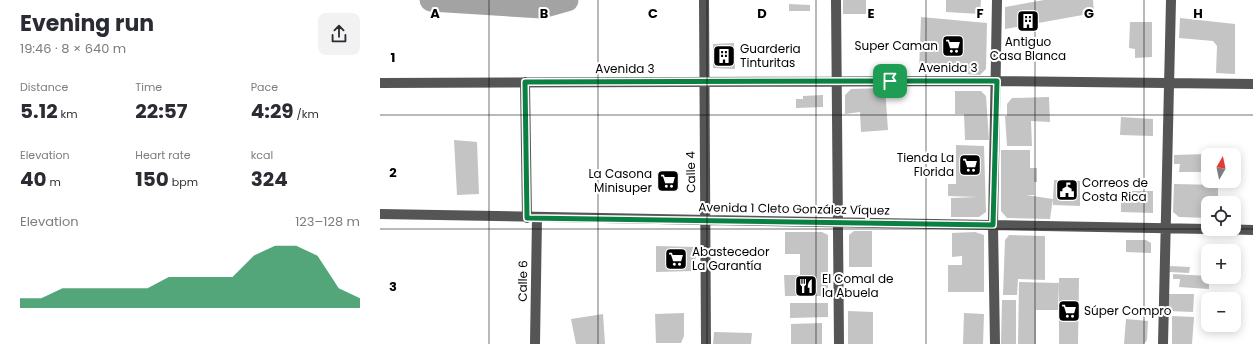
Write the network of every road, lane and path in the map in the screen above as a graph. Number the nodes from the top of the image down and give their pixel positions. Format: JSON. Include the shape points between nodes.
{"nodes":[{"id":1,"x":704,"y":0,"type":"edge"},
{"id":2,"x":836,"y":0,"type":"edge"},
{"id":3,"x":997,"y":0,"type":"edge"},
{"id":4,"x":1171,"y":0,"type":"edge"},
{"id":5,"x":836,"y":81,"type":"junction"},
{"id":6,"x":997,"y":81,"type":"junction"},
{"id":7,"x":525,"y":82,"type":"junction"},
{"id":8,"x":703,"y":82,"type":"junction"},
{"id":9,"x":380,"y":83,"type":"edge"},
{"id":10,"x":1169,"y":83,"type":"junction"},
{"id":11,"x":1253,"y":84,"type":"edge"},
{"id":12,"x":380,"y":214,"type":"edge"},
{"id":13,"x":532,"y":218,"type":"junction"},
{"id":14,"x":705,"y":221,"type":"junction"},
{"id":15,"x":839,"y":222,"type":"junction"},
{"id":16,"x":993,"y":225,"type":"junction"},
{"id":17,"x":1166,"y":227,"type":"junction"},
{"id":18,"x":1201,"y":229,"type":"edge"},
{"id":19,"x":1241,"y":230,"type":"edge"},
{"id":20,"x":1253,"y":230,"type":"edge"},
{"id":21,"x":535,"y":344,"type":"edge"},
{"id":22,"x":706,"y":344,"type":"edge"},
{"id":23,"x":840,"y":344,"type":"edge"},
{"id":24,"x":995,"y":344,"type":"edge"},
{"id":25,"x":1163,"y":344,"type":"edge"}],
"edges":[{"from":1,"to":8,"type":"street","name":"Calle 4"},
{"from":2,"to":5,"type":"street"},
{"from":3,"to":6,"type":"street"},
{"from":4,"to":10,"type":"street"},
{"from":5,"to":6,"type":"street","name":"Avenida 3"},
{"from":5,"to":8,"type":"street","name":"Avenida 3"},
{"from":5,"to":15,"type":"street"},
{"from":6,"to":10,"type":"street","name":"Avenida 3"},
{"from":6,"to":16,"type":"street"},
{"from":7,"to":8,"type":"street","name":"Avenida 3"},
{"from":7,"to":9,"type":"street","name":"Avenida 3"},
{"from":7,"to":13,"type":"street","name":"Calle 6"},
{"from":8,"to":14,"type":"street","name":"Calle 4"},
{"from":10,"to":11,"type":"street","name":"Avenida 3"},
{"from":10,"to":17,"type":"street"},
{"from":12,"to":13,"type":"street","name":"Avenida 1 Cleto González Víquez"},
{"from":13,"to":14,"type":"street","name":"Avenida 1 Cleto González Víquez"},
{"from":13,"to":21,"type":"street","name":"Calle 6"},
{"from":14,"to":15,"type":"street","name":"Avenida 1 Cleto González Víquez"},
{"from":14,"to":22,"type":"street","name":"Calle 4"},
{"from":15,"to":16,"type":"street","name":"Avenida 1 Cleto González Víquez"},
{"from":15,"to":23,"type":"street"},
{"from":16,"to":17,"type":"street","name":"Avenida 1 Cleto González Víquez"},
{"from":16,"to":24,"type":"street"},
{"from":17,"to":18,"type":"street","name":"Avenida 1 Cleto González Víquez"},
{"from":17,"to":25,"type":"street"},
{"from":19,"to":20,"type":"street"}]}
